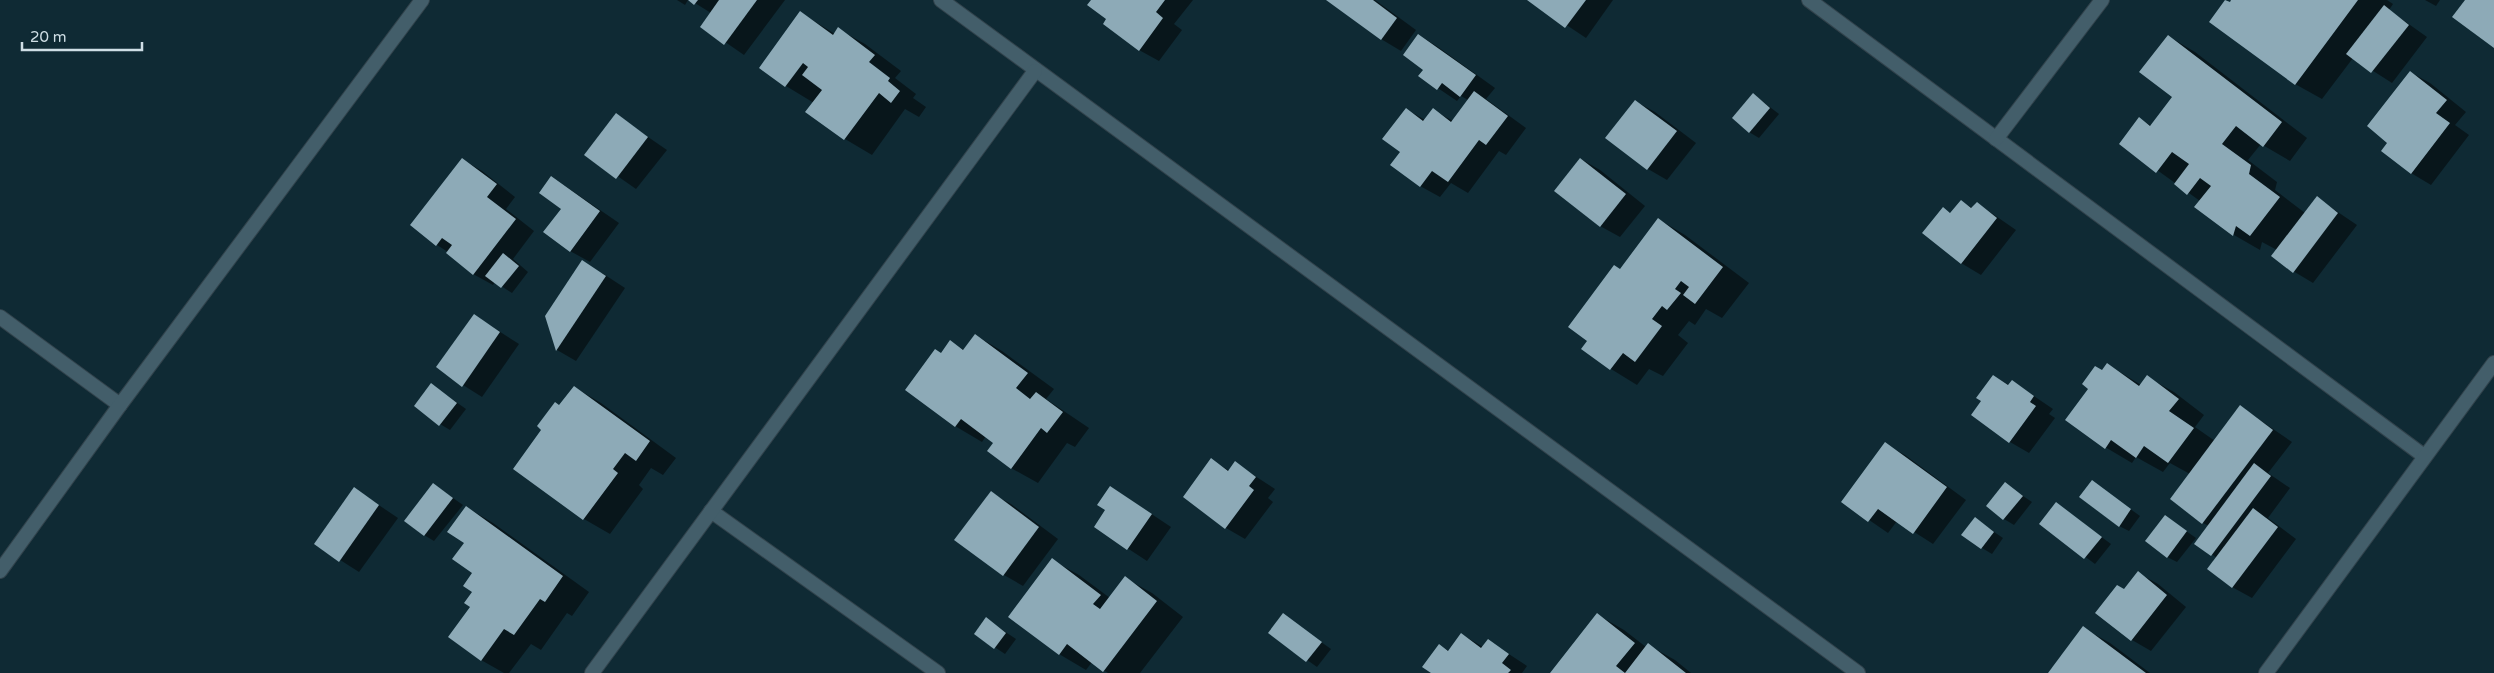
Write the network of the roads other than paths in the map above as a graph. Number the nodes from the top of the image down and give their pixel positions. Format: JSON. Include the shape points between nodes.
{"nodes":[{"id":1,"x":422,"y":0,"type":"edge"},
{"id":2,"x":941,"y":0,"type":"edge"},
{"id":3,"x":1809,"y":0,"type":"edge"},
{"id":4,"x":2102,"y":0,"type":"edge"},
{"id":5,"x":1035,"y":71,"type":"junction"},
{"id":6,"x":1996,"y":139,"type":"junction"},
{"id":7,"x":0,"y":317,"type":"edge"},
{"id":8,"x":2494,"y":363,"type":"edge"},
{"id":9,"x":120,"y":405,"type":"junction"},
{"id":10,"x":2424,"y":456,"type":"junction"},
{"id":11,"x":711,"y":512,"type":"junction"},
{"id":12,"x":0,"y":571,"type":"edge"},
{"id":13,"x":592,"y":673,"type":"edge"},
{"id":14,"x":938,"y":673,"type":"edge"},
{"id":15,"x":1858,"y":673,"type":"edge"},
{"id":16,"x":2266,"y":673,"type":"edge"}],
"edges":[{"from":1,"to":9,"type":"street"},
{"from":2,"to":5,"type":"street"},
{"from":3,"to":6,"type":"street"},
{"from":4,"to":6,"type":"street"},
{"from":5,"to":11,"type":"street"},
{"from":5,"to":15,"type":"street"},
{"from":6,"to":10,"type":"street"},
{"from":7,"to":9,"type":"street"},
{"from":8,"to":10,"type":"street"},
{"from":9,"to":12,"type":"street"},
{"from":10,"to":16,"type":"street"},
{"from":11,"to":13,"type":"street"},
{"from":11,"to":14,"type":"street"}]}
